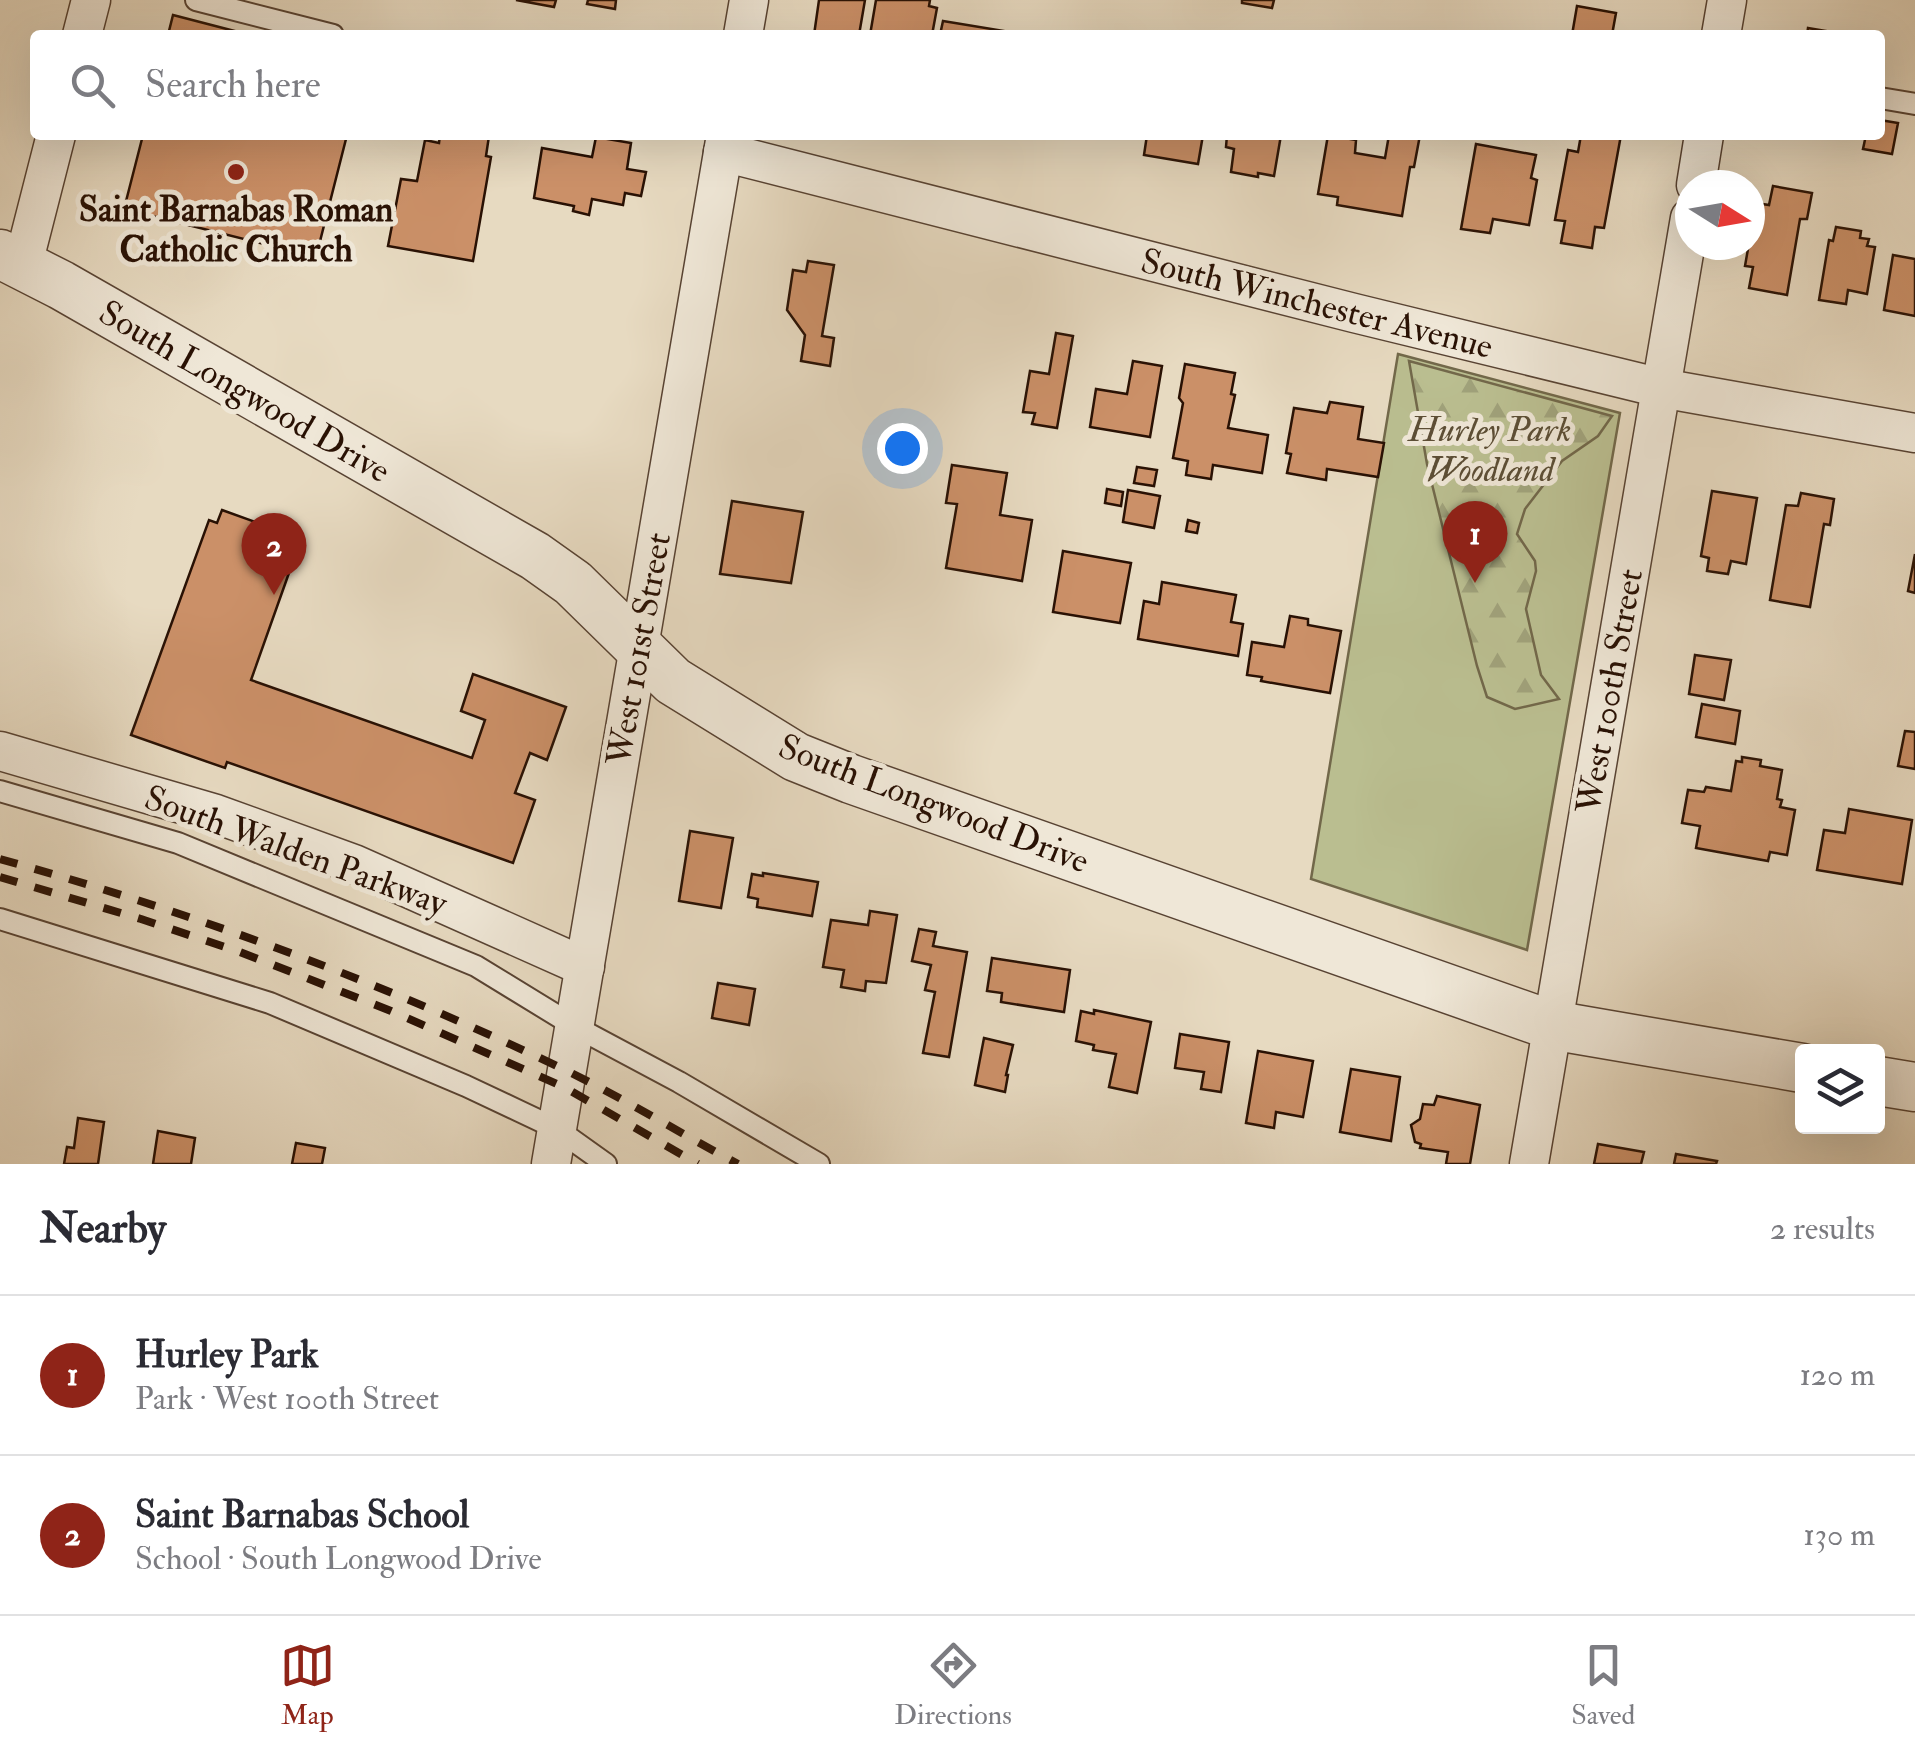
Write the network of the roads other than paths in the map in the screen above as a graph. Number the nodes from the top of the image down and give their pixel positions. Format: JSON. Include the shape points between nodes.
{"nodes":[{"id":1,"x":92,"y":0,"type":"edge"},
{"id":2,"x":196,"y":0,"type":"edge"},
{"id":3,"x":750,"y":0,"type":"edge"},
{"id":4,"x":1728,"y":0,"type":"edge"},
{"id":5,"x":83,"y":30,"type":"edge"},
{"id":6,"x":314,"y":30,"type":"edge"},
{"id":7,"x":745,"y":30,"type":"edge"},
{"id":8,"x":1723,"y":30,"type":"edge"},
{"id":9,"x":1885,"y":99,"type":"edge"},
{"id":10,"x":1915,"y":104,"type":"edge"},
{"id":11,"x":54,"y":140,"type":"edge"},
{"id":12,"x":1703,"y":140,"type":"edge"},
{"id":13,"x":725,"y":143,"type":"edge"},
{"id":14,"x":1698,"y":170,"type":"edge"},
{"id":15,"x":11,"y":259,"type":"edge"},
{"id":16,"x":1683,"y":260,"type":"edge"},
{"id":17,"x":1661,"y":388,"type":"junction"},
{"id":18,"x":1915,"y":433,"type":"edge"},
{"id":19,"x":639,"y":649,"type":"junction"},
{"id":20,"x":0,"y":751,"type":"edge"},
{"id":21,"x":0,"y":791,"type":"edge"},
{"id":22,"x":0,"y":919,"type":"edge"},
{"id":23,"x":584,"y":967,"type":"junction"},
{"id":24,"x":1552,"y":1025,"type":"junction"},
{"id":25,"x":574,"y":1026,"type":"junction"},
{"id":26,"x":1795,"y":1067,"type":"edge"},
{"id":27,"x":1885,"y":1082,"type":"edge"},
{"id":28,"x":1915,"y":1087,"type":"edge"},
{"id":29,"x":554,"y":1146,"type":"edge"},
{"id":30,"x":606,"y":1164,"type":"edge"},
{"id":31,"x":819,"y":1164,"type":"edge"},
{"id":32,"x":1529,"y":1164,"type":"edge"}],
"edges":[{"from":1,"to":5,"type":"street"},
{"from":2,"to":6,"type":"lane"},
{"from":3,"to":7,"type":"street"},
{"from":4,"to":8,"type":"street"},
{"from":9,"to":10,"type":"lane"},
{"from":11,"to":15,"type":"street"},
{"from":12,"to":14,"type":"street"},
{"from":13,"to":17,"type":"street","name":"South Winchester Avenue","via":[[1335,308]]},
{"from":13,"to":19,"type":"street","name":"West 101st Street"},
{"from":15,"to":19,"type":"street","name":"South Longwood Drive","via":[[535,556],[573,583]]},
{"from":16,"to":17,"type":"street","name":"West 100th Street"},
{"from":17,"to":18,"type":"street","name":"South Winchester Avenue"},
{"from":17,"to":24,"type":"street","name":"West 100th Street"},
{"from":19,"to":23,"type":"street","name":"West 101st Street"},
{"from":19,"to":24,"type":"street","name":"South Longwood Drive","via":[[673,681],[796,757]]},
{"from":20,"to":23,"type":"street","name":"South Walden Parkway","via":[[216,814],[354,864]]},
{"from":21,"to":25,"type":"lane","via":[[178,843],[476,966]]},
{"from":22,"to":29,"type":"lane","via":[[270,1003],[466,1086]]},
{"from":23,"to":25,"type":"street","name":"West 101st Street"},
{"from":24,"to":26,"type":"street","name":"South Longwood Drive"},
{"from":24,"to":32,"type":"street","name":"West 100th Street"},
{"from":25,"to":29,"type":"street","name":"West 101st Street"},
{"from":25,"to":31,"type":"lane"},
{"from":27,"to":28,"type":"street"},
{"from":29,"to":30,"type":"lane"}]}
